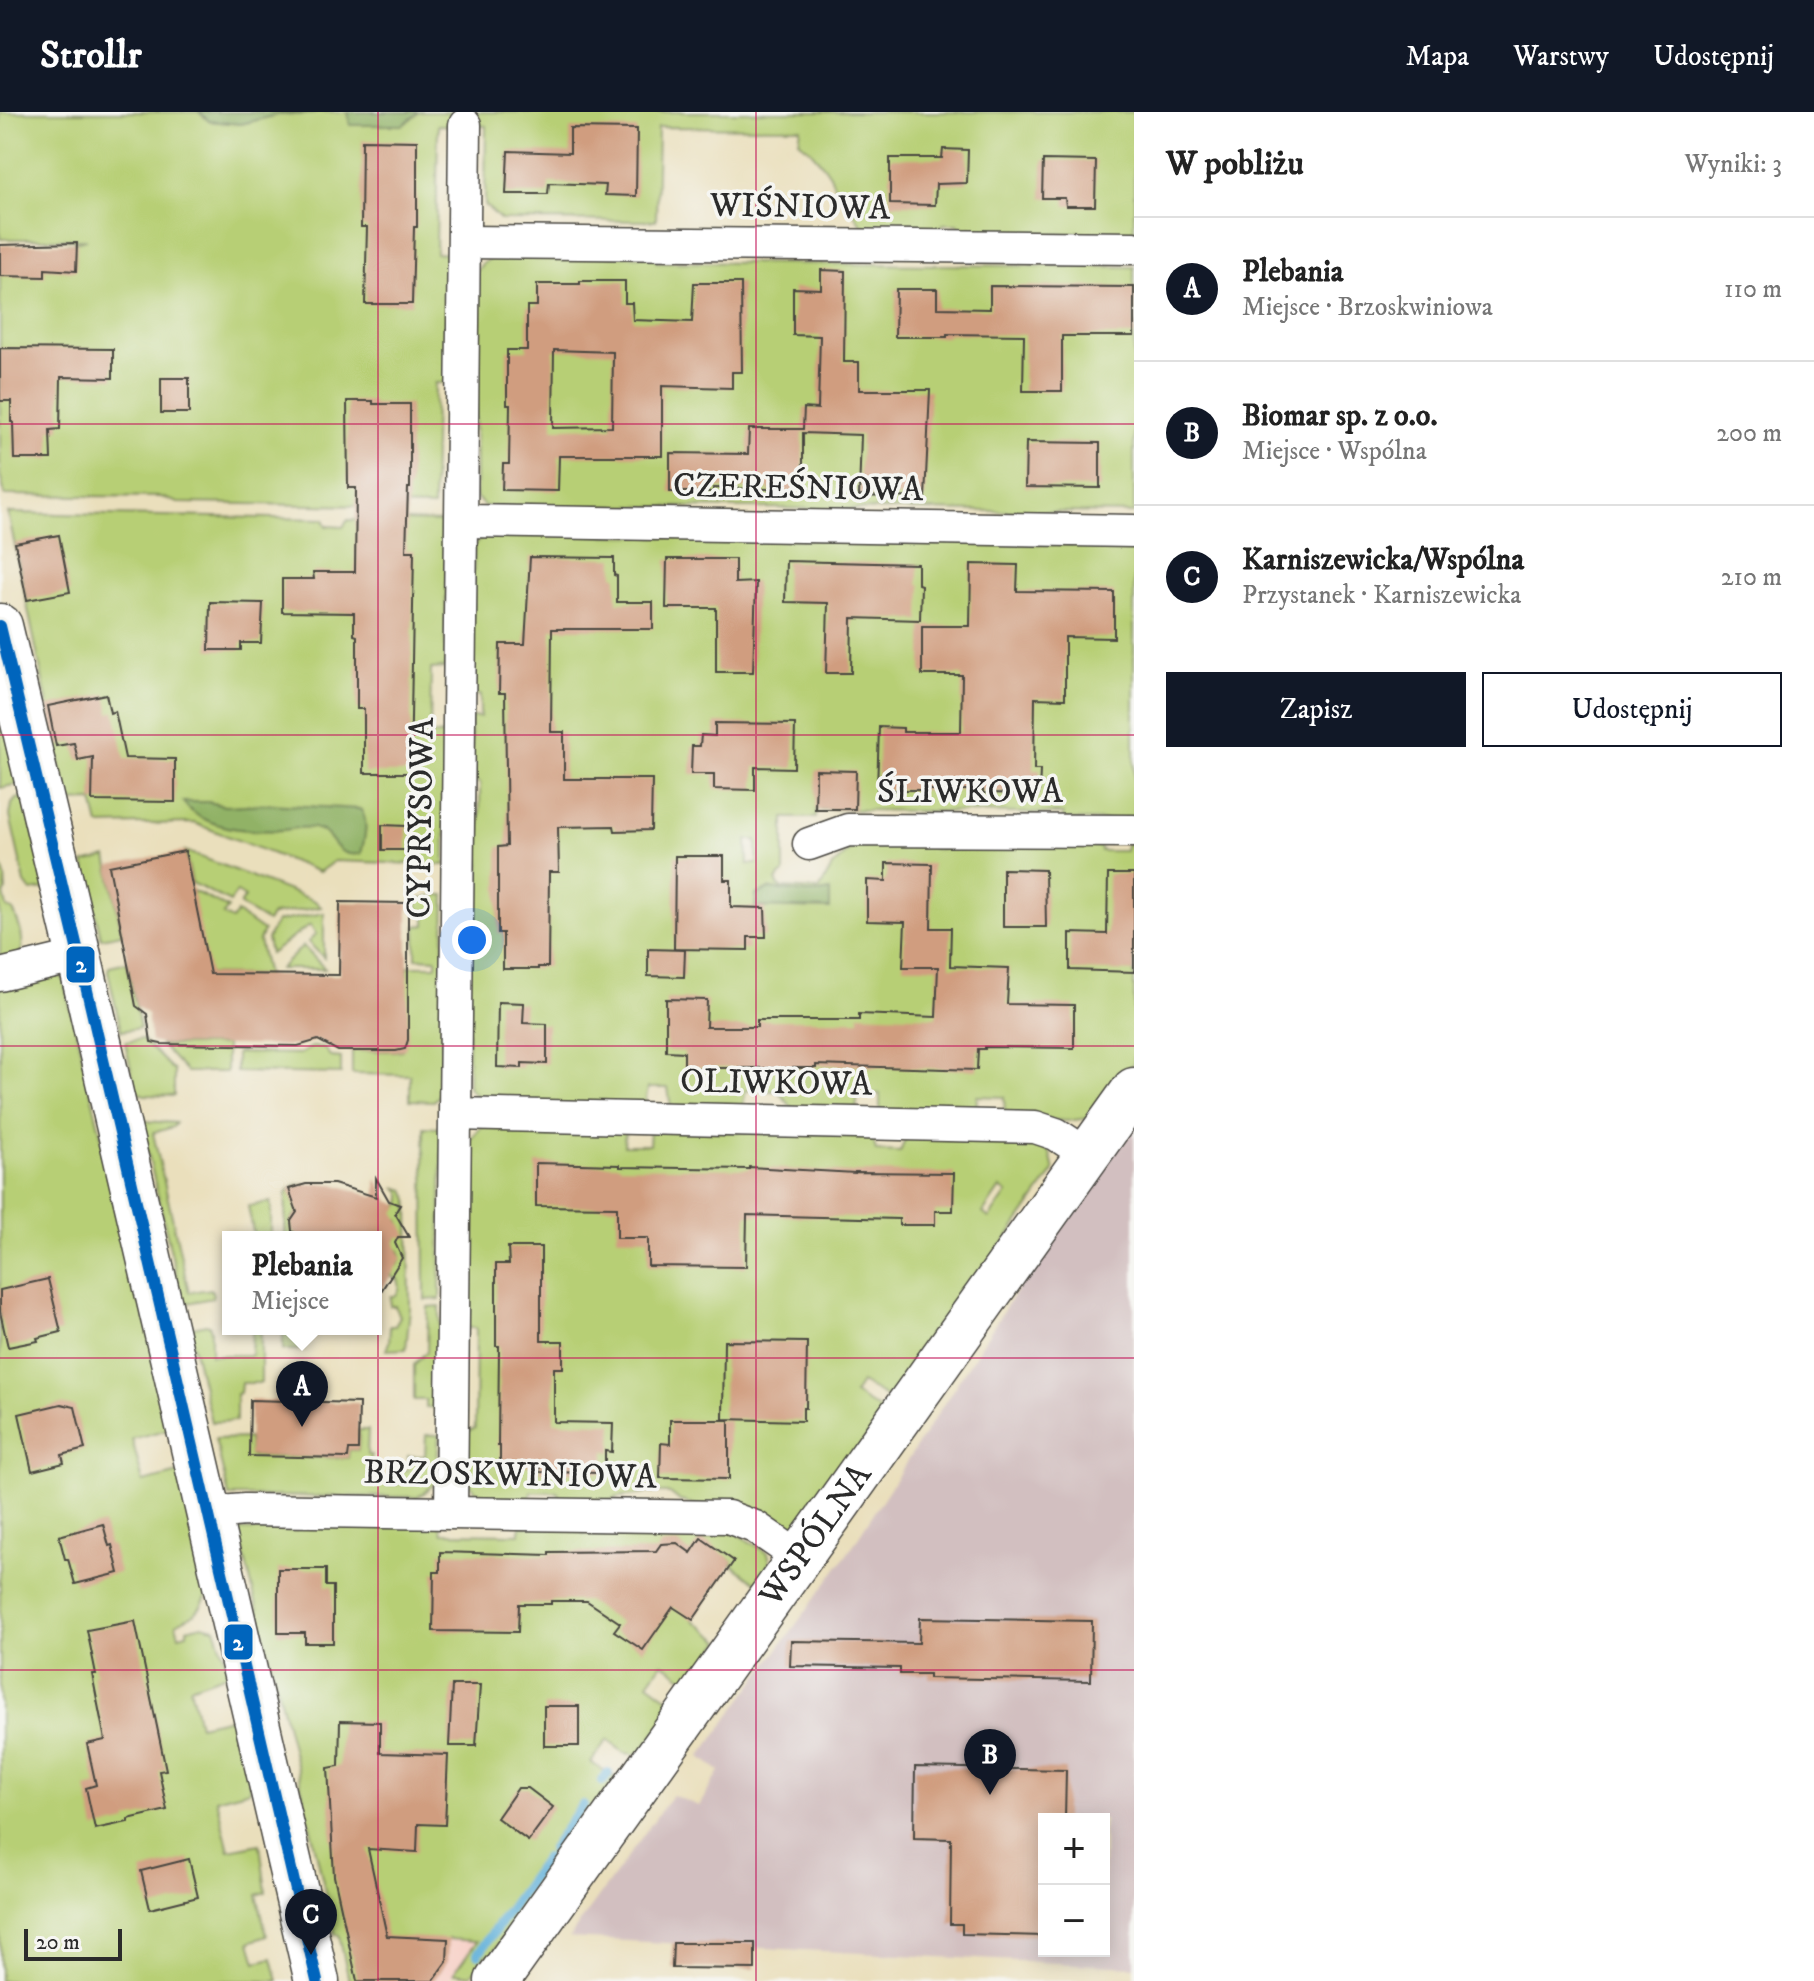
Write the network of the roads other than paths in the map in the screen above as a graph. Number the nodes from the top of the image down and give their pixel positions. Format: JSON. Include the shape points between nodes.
{"nodes":[{"id":1,"x":465,"y":125,"type":"dead end"},
{"id":2,"x":465,"y":242,"type":"junction"},
{"id":3,"x":1134,"y":248,"type":"edge"},
{"id":4,"x":462,"y":521,"type":"junction"},
{"id":5,"x":1134,"y":531,"type":"edge"},
{"id":6,"x":0,"y":626,"type":"edge"},
{"id":7,"x":1134,"y":831,"type":"edge"},
{"id":8,"x":809,"y":844,"type":"dead end"},
{"id":9,"x":79,"y":956,"type":"junction"},
{"id":10,"x":0,"y":975,"type":"edge"},
{"id":11,"x":1134,"y":1090,"type":"edge"},
{"id":12,"x":456,"y":1114,"type":"junction"},
{"id":13,"x":1088,"y":1155,"type":"junction"},
{"id":14,"x":451,"y":1512,"type":"junction"},
{"id":15,"x":208,"y":1513,"type":"junction"},
{"id":16,"x":800,"y":1558,"type":"junction"},
{"id":17,"x":317,"y":1981,"type":"edge"},
{"id":18,"x":497,"y":1981,"type":"edge"}],
"edges":[{"from":1,"to":2,"type":"street","name":"CYPRYSOWA"},
{"from":2,"to":3,"type":"street","name":"WIŚNIOWA"},
{"from":2,"to":4,"type":"street","name":"CYPRYSOWA"},
{"from":4,"to":5,"type":"street","name":"CZEREŚNIOWA"},
{"from":4,"to":12,"type":"street","name":"CYPRYSOWA"},
{"from":6,"to":9,"type":"street"},
{"from":7,"to":8,"type":"street","name":"ŚLIWKOWA","via":[[848,830]]},
{"from":9,"to":10,"type":"street"},
{"from":9,"to":15,"type":"street"},
{"from":11,"to":13,"type":"street","name":"WSPÓLNA"},
{"from":12,"to":13,"type":"street","name":"OLIWKOWA","via":[[1035,1127]]},
{"from":12,"to":14,"type":"street","name":"CYPRYSOWA"},
{"from":13,"to":16,"type":"street","name":"WSPÓLNA"},
{"from":14,"to":15,"type":"street","name":"BRZOSKWINIOWA"},
{"from":14,"to":16,"type":"street","name":"BRZOSKWINIOWA","via":[[728,1517],[755,1527]]},
{"from":15,"to":17,"type":"street"},
{"from":16,"to":18,"type":"street","name":"WSPÓLNA"}]}
